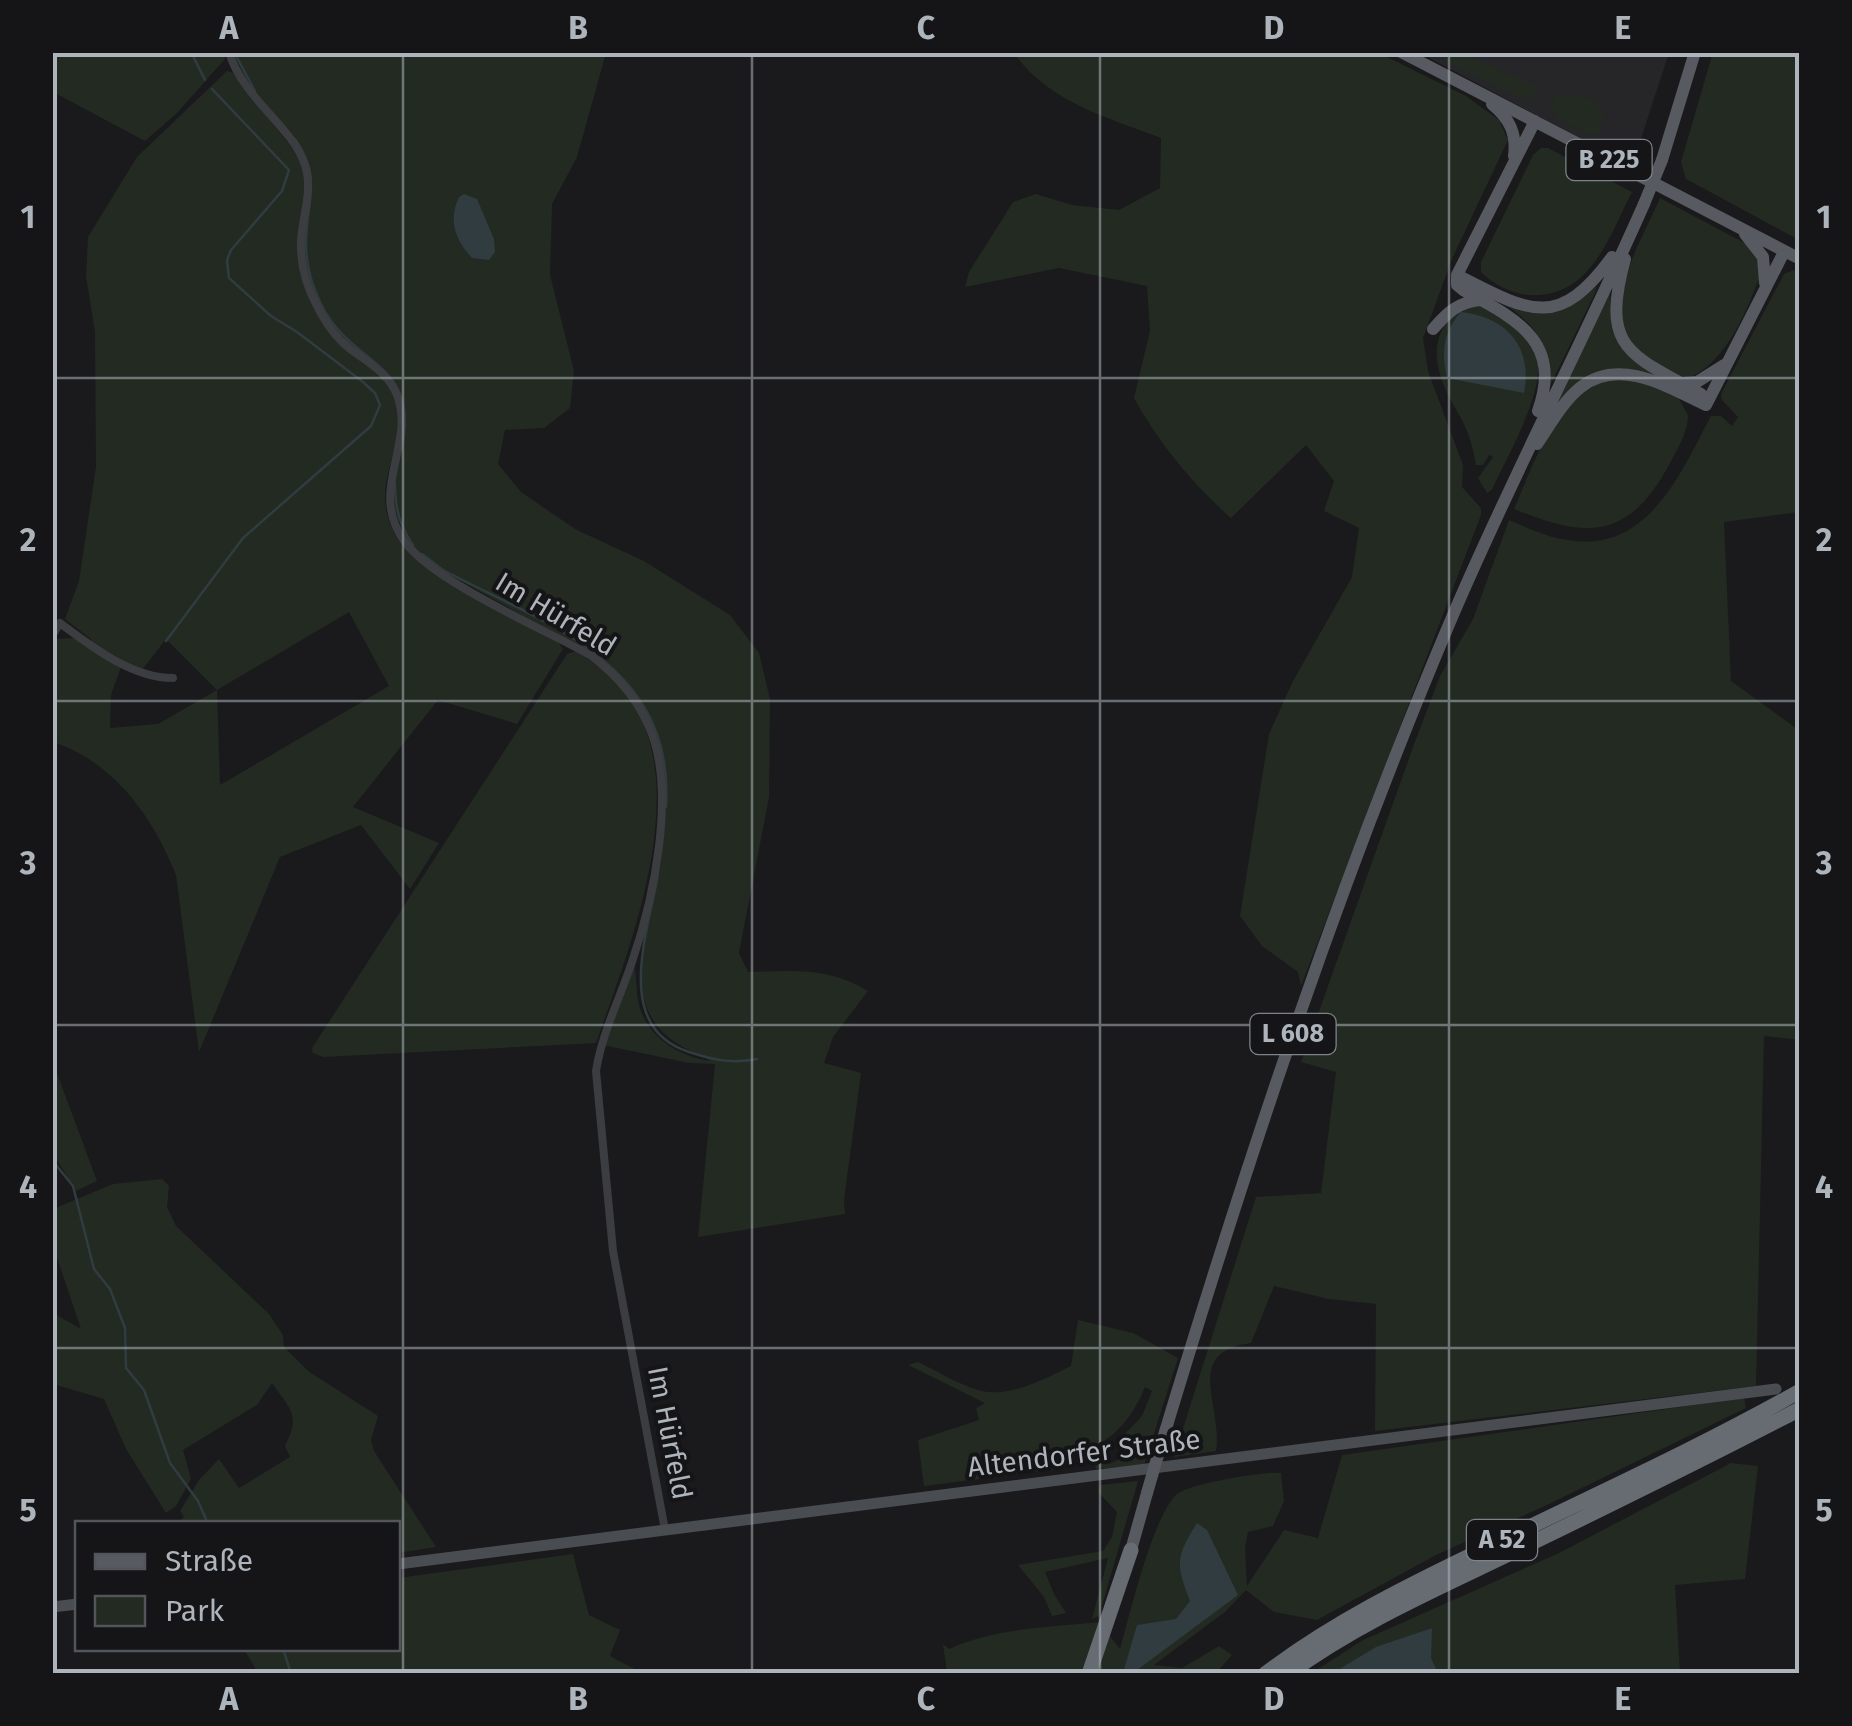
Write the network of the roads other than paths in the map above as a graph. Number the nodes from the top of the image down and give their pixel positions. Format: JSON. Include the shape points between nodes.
{"nodes":[{"id":1,"x":229,"y":52,"type":"edge"},
{"id":2,"x":1401,"y":52,"type":"edge"},
{"id":3,"x":1694,"y":52,"type":"edge"},
{"id":4,"x":1482,"y":94,"type":"junction"},
{"id":5,"x":1535,"y":121,"type":"junction"},
{"id":6,"x":1513,"y":163,"type":"junction"},
{"id":7,"x":1634,"y":227,"type":"junction"},
{"id":8,"x":1739,"y":228,"type":"junction"},
{"id":9,"x":1784,"y":252,"type":"junction"},
{"id":10,"x":1800,"y":259,"type":"edge"},
{"id":11,"x":1457,"y":275,"type":"junction"},
{"id":12,"x":1765,"y":286,"type":"junction"},
{"id":13,"x":1482,"y":300,"type":"junction"},
{"id":14,"x":1433,"y":329,"type":"dead end"},
{"id":15,"x":1726,"y":364,"type":"junction"},
{"id":16,"x":1682,"y":383,"type":"junction"},
{"id":17,"x":1706,"y":405,"type":"junction"},
{"id":18,"x":1516,"y":474,"type":"junction"},
{"id":19,"x":52,"y":636,"type":"edge"},
{"id":20,"x":172,"y":678,"type":"dead end"},
{"id":21,"x":1776,"y":1389,"type":"dead end"},
{"id":22,"x":1800,"y":1391,"type":"edge"},
{"id":23,"x":1800,"y":1408,"type":"edge"},
{"id":24,"x":665,"y":1530,"type":"junction"},
{"id":25,"x":1131,"y":1550,"type":"junction"},
{"id":26,"x":400,"y":1564,"type":"edge"},
{"id":27,"x":1089,"y":1674,"type":"edge"},
{"id":28,"x":1098,"y":1674,"type":"edge"},
{"id":29,"x":1265,"y":1674,"type":"edge"},
{"id":30,"x":1288,"y":1674,"type":"edge"}],
"edges":[{"from":1,"to":24,"type":"street","name":"Im Hürfeld","via":[[255,101],[301,155],[308,194],[304,272],[317,307],[334,334],[396,391],[403,419],[389,494],[402,538],[442,575],[608,668],[638,706],[658,754],[653,879],[596,1071],[613,1251]]},
{"from":2,"to":4,"type":"main road","number":"B 225"},
{"from":3,"to":7,"type":"main road","number":"L 608","bridge":true},
{"from":4,"to":5,"type":"main road","number":"B 225"},
{"from":4,"to":6,"type":"main road","via":[[1510,122]]},
{"from":5,"to":6,"type":"main road"},
{"from":5,"to":8,"type":"main road","number":"B 225"},
{"from":6,"to":11,"type":"main road"},
{"from":7,"to":11,"type":"main road","via":[[1590,288],[1560,305],[1521,304]]},
{"from":7,"to":16,"type":"main road","via":[[1615,320],[1636,356]]},
{"from":7,"to":18,"type":"main road","number":"L 608"},
{"from":8,"to":9,"type":"main road","number":"B 225"},
{"from":8,"to":12,"type":"main road","via":[[1763,258]]},
{"from":9,"to":10,"type":"main road","number":"B 225"},
{"from":9,"to":12,"type":"main road"},
{"from":11,"to":13,"type":"main road","via":[[1458,285]]},
{"from":12,"to":15,"type":"main road"},
{"from":13,"to":14,"type":"main road","via":[[1455,307]]},
{"from":13,"to":18,"type":"main road","via":[[1519,322],[1545,366],[1542,400]]},
{"from":15,"to":16,"type":"main road","via":[[1697,382]]},
{"from":15,"to":17,"type":"main road"},
{"from":16,"to":17,"type":"main road","via":[[1702,394]]},
{"from":17,"to":18,"type":"main road","via":[[1642,377],[1599,378],[1566,403]]},
{"from":18,"to":25,"type":"main road","number":"L 608","bridge":true,"via":[[1331,924],[1245,1176]]},
{"from":19,"to":20,"type":"street","via":[[60,623],[135,670]]},
{"from":21,"to":24,"type":"street","name":"Altendorfer Straße"},
{"from":22,"to":29,"type":"highway","number":"A 52","via":[[1432,1574]]},
{"from":23,"to":30,"type":"highway","number":"A 52","via":[[1409,1603]]},
{"from":24,"to":26,"type":"street","name":"Altendorfer Straße"},
{"from":25,"to":27,"type":"highway"},
{"from":25,"to":28,"type":"highway"}]}
